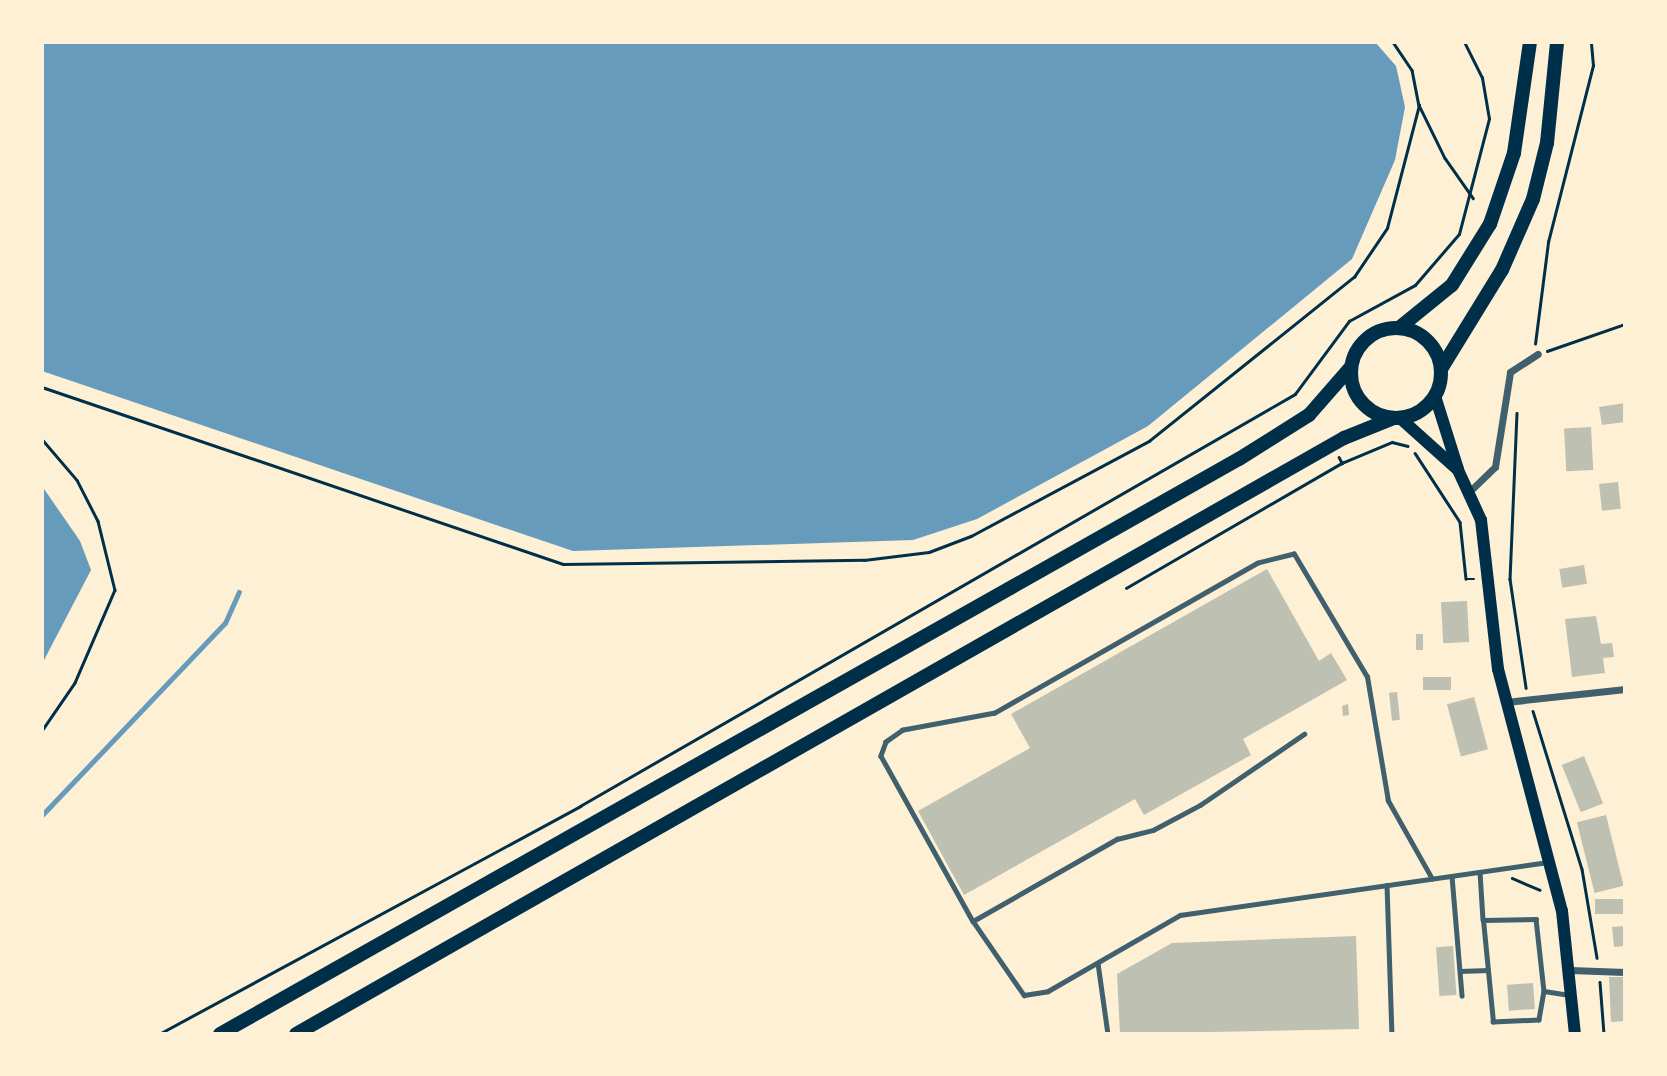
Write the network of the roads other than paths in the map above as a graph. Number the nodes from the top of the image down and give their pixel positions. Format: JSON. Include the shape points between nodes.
{"nodes":[{"id":1,"x":1530,"y":42,"type":"edge"},
{"id":2,"x":1557,"y":42,"type":"edge"},
{"id":3,"x":1399,"y":328,"type":"junction"},
{"id":4,"x":1535,"y":355,"type":"road end"},
{"id":5,"x":1350,"y":368,"type":"junction"},
{"id":6,"x":1441,"y":369,"type":"junction"},
{"id":7,"x":1435,"y":396,"type":"junction"},
{"id":8,"x":1396,"y":419,"type":"junction"},
{"id":9,"x":1458,"y":470,"type":"junction"},
{"id":10,"x":1471,"y":490,"type":"junction"},
{"id":11,"x":1625,"y":689,"type":"edge"},
{"id":12,"x":1506,"y":702,"type":"junction"},
{"id":13,"x":1304,"y":734,"type":"dead end"},
{"id":14,"x":1550,"y":862,"type":"junction"},
{"id":15,"x":1480,"y":872,"type":"junction"},
{"id":16,"x":1452,"y":876,"type":"junction"},
{"id":17,"x":1432,"y":879,"type":"junction"},
{"id":18,"x":1387,"y":885,"type":"junction"},
{"id":19,"x":973,"y":920,"type":"junction"},
{"id":20,"x":1483,"y":920,"type":"junction"},
{"id":21,"x":1098,"y":962,"type":"junction"},
{"id":22,"x":1488,"y":970,"type":"junction"},
{"id":23,"x":1570,"y":970,"type":"junction"},
{"id":24,"x":1460,"y":971,"type":"junction"},
{"id":25,"x":1625,"y":972,"type":"edge"},
{"id":26,"x":1545,"y":991,"type":"junction"},
{"id":27,"x":1462,"y":996,"type":"dead end"},
{"id":28,"x":1572,"y":996,"type":"junction"},
{"id":29,"x":220,"y":1034,"type":"edge"},
{"id":30,"x":296,"y":1034,"type":"edge"},
{"id":31,"x":1108,"y":1034,"type":"edge"},
{"id":32,"x":1392,"y":1034,"type":"edge"},
{"id":33,"x":1575,"y":1034,"type":"edge"}],
"edges":[{"from":1,"to":3,"type":"main road","via":[[1514,153],[1490,224],[1452,285]]},
{"from":2,"to":6,"type":"main road","via":[[1549,133],[1533,199],[1502,270]]},
{"from":3,"to":5,"type":"main road","via":[[1365,339]]},
{"from":3,"to":6,"type":"main road","via":[[1424,338]]},
{"from":4,"to":10,"type":"street","via":[[1510,372],[1495,467]]},
{"from":5,"to":8,"type":"main road","via":[[1363,405]]},
{"from":5,"to":29,"type":"main road","via":[[1309,415]]},
{"from":6,"to":7,"type":"main road"},
{"from":7,"to":8,"type":"main road","via":[[1424,409]]},
{"from":7,"to":9,"type":"main road"},
{"from":8,"to":9,"type":"main road"},
{"from":8,"to":30,"type":"main road","via":[[1331,446]]},
{"from":9,"to":10,"type":"main road"},
{"from":10,"to":12,"type":"main road","via":[[1485,534]]},
{"from":11,"to":12,"type":"street"},
{"from":12,"to":14,"type":"main road"},
{"from":13,"to":19,"type":"lane","via":[[1248,778],[1153,830],[1117,839]]},
{"from":14,"to":15,"type":"lane"},
{"from":14,"to":23,"type":"main road"},
{"from":15,"to":16,"type":"lane"},
{"from":15,"to":20,"type":"lane"},
{"from":16,"to":17,"type":"lane"},
{"from":16,"to":24,"type":"lane"},
{"from":17,"to":18,"type":"lane"},
{"from":17,"to":19,"type":"lane","via":[[1388,801],[1367,677],[1302,558],[1283,554],[995,713],[903,730],[886,742],[883,770]]},
{"from":18,"to":21,"type":"lane","via":[[1180,915]]},
{"from":18,"to":32,"type":"lane"},
{"from":19,"to":21,"type":"lane","via":[[1024,995],[1048,991]]},
{"from":20,"to":22,"type":"lane"},
{"from":20,"to":26,"type":"lane","via":[[1536,919]]},
{"from":21,"to":31,"type":"lane"},
{"from":22,"to":24,"type":"lane"},
{"from":22,"to":26,"type":"lane","via":[[1493,1022],[1539,1020]]},
{"from":23,"to":25,"type":"street"},
{"from":23,"to":28,"type":"main road"},
{"from":24,"to":27,"type":"lane"},
{"from":26,"to":28,"type":"lane"},
{"from":28,"to":33,"type":"main road"}]}
